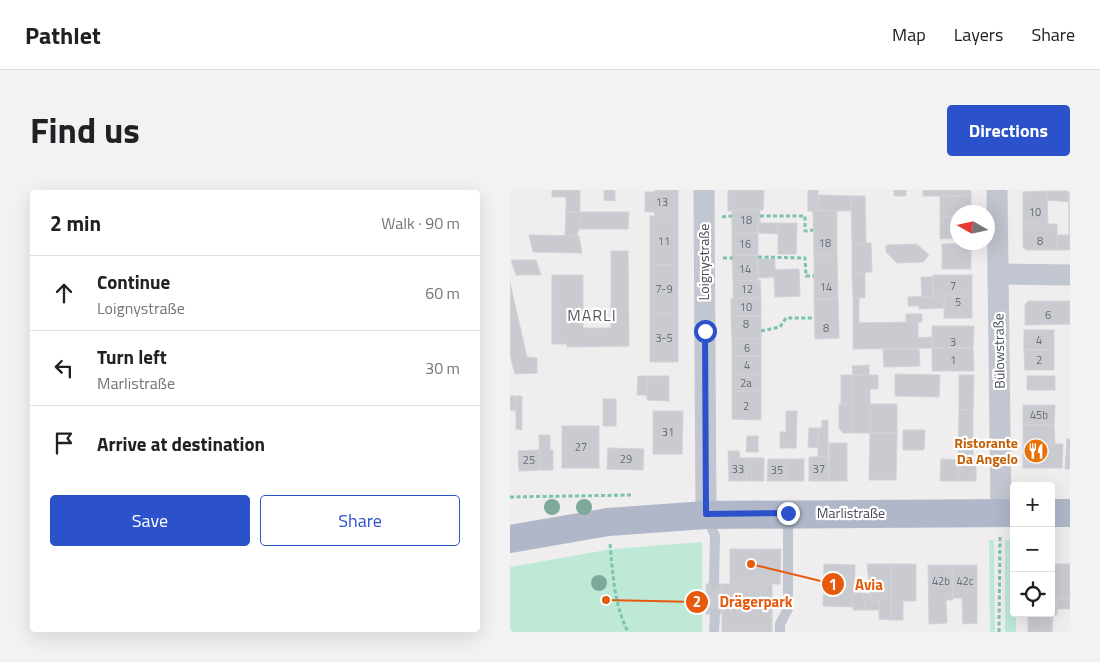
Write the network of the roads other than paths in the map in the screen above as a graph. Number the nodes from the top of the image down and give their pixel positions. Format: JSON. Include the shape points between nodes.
{"nodes":[{"id":1,"x":704,"y":190,"type":"edge"},
{"id":2,"x":997,"y":190,"type":"edge"},
{"id":3,"x":998,"y":274,"type":"junction"},
{"id":4,"x":1070,"y":275,"type":"edge"},
{"id":5,"x":788,"y":513,"type":"junction"},
{"id":6,"x":1055,"y":513,"type":"edge"},
{"id":7,"x":1070,"y":513,"type":"edge"},
{"id":8,"x":706,"y":514,"type":"junction"},
{"id":9,"x":1005,"y":520,"type":"edge"},
{"id":10,"x":510,"y":539,"type":"edge"},
{"id":11,"x":714,"y":584,"type":"dead end"},
{"id":12,"x":714,"y":614,"type":"dead end"},
{"id":13,"x":714,"y":632,"type":"edge"},
{"id":14,"x":780,"y":632,"type":"edge"}],
"edges":[{"from":1,"to":8,"type":"street","name":"Loignystraße"},
{"from":2,"to":3,"type":"street","name":"Bülowstraße"},
{"from":3,"to":4,"type":"street"},
{"from":3,"to":9,"type":"street","name":"Bülowstraße"},
{"from":5,"to":8,"type":"main road","name":"Marlistraße"},
{"from":5,"to":9,"type":"main road","name":"Marlistraße"},
{"from":5,"to":14,"type":"lane","via":[[788,609],[780,624]]},
{"from":6,"to":7,"type":"main road"},
{"from":8,"to":10,"type":"main road","name":"Marlistraße","via":[[608,522]]},
{"from":8,"to":11,"type":"lane","via":[[715,536]]},
{"from":12,"to":13,"type":"lane"}]}
